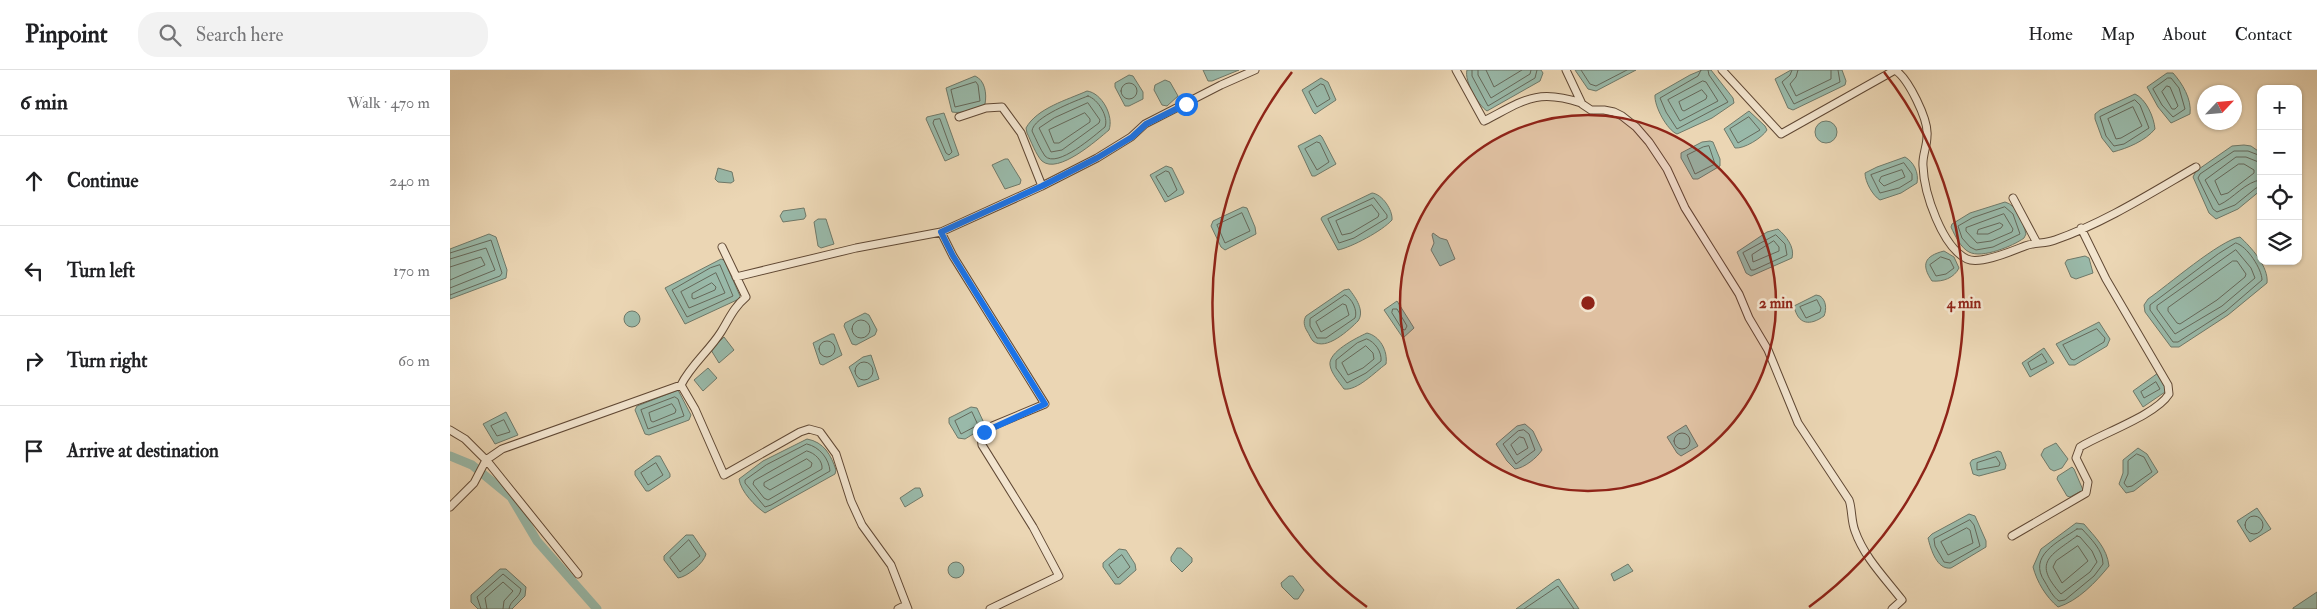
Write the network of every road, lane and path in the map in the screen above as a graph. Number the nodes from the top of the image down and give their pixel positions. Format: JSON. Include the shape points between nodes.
{"nodes":[{"id":1,"x":1255,"y":70,"type":"edge"},
{"id":2,"x":1456,"y":70,"type":"edge"},
{"id":3,"x":1566,"y":70,"type":"edge"},
{"id":4,"x":1722,"y":70,"type":"edge"},
{"id":5,"x":1895,"y":70,"type":"edge"},
{"id":6,"x":1581,"y":103,"type":"junction"},
{"id":7,"x":959,"y":117,"type":"dead end"},
{"id":8,"x":2196,"y":167,"type":"dead end"},
{"id":9,"x":1042,"y":186,"type":"junction"},
{"id":10,"x":2013,"y":198,"type":"dead end"},
{"id":11,"x":2081,"y":228,"type":"junction"},
{"id":12,"x":941,"y":232,"type":"junction"},
{"id":13,"x":2037,"y":243,"type":"junction"},
{"id":14,"x":722,"y":247,"type":"dead end"},
{"id":15,"x":736,"y":277,"type":"junction"},
{"id":16,"x":681,"y":385,"type":"junction"},
{"id":17,"x":450,"y":430,"type":"edge"},
{"id":18,"x":485,"y":462,"type":"junction"},
{"id":19,"x":450,"y":507,"type":"edge"},
{"id":20,"x":2012,"y":536,"type":"dead end"},
{"id":21,"x":578,"y":574,"type":"dead end"},
{"id":22,"x":907,"y":607,"type":"edge"},
{"id":23,"x":898,"y":609,"type":"edge"},
{"id":24,"x":990,"y":609,"type":"edge"},
{"id":25,"x":1892,"y":609,"type":"edge"}],
"edges":[{"from":1,"to":9,"type":"street","via":[[1221,84],[1146,124],[1132,137],[1097,158]]},
{"from":2,"to":6,"type":"street","via":[[1484,121],[1531,97],[1563,97]]},
{"from":3,"to":6,"type":"street"},
{"from":4,"to":5,"type":"street","via":[[1781,134]]},
{"from":5,"to":13,"type":"street","via":[[1904,77],[1927,129],[1923,166],[1928,198],[1956,251],[1968,260],[1977,260]]},
{"from":6,"to":25,"type":"street","via":[[1591,110],[1622,116],[1649,142],[1666,169],[1690,216],[1739,294],[1768,350],[1798,423],[1849,500],[1850,515],[1859,542],[1902,600]]},
{"from":7,"to":9,"type":"street","via":[[986,108],[1002,107],[1021,133]]},
{"from":8,"to":11,"type":"street"},
{"from":9,"to":12,"type":"street"},
{"from":10,"to":13,"type":"street"},
{"from":11,"to":13,"type":"street","via":[[2054,241]]},
{"from":11,"to":20,"type":"street","via":[[2106,279],[2168,385],[2169,394],[2142,415],[2080,447],[2076,458],[2088,482],[2086,493]]},
{"from":12,"to":15,"type":"street","via":[[856,248]]},
{"from":12,"to":24,"type":"street","via":[[1045,404],[990,427],[980,436],[982,445],[1059,576]]},
{"from":14,"to":15,"type":"street"},
{"from":15,"to":16,"type":"street","via":[[746,297],[689,369]]},
{"from":16,"to":18,"type":"street","via":[[513,444]]},
{"from":16,"to":22,"type":"street","via":[[724,475],[800,432],[809,429],[820,432],[836,454],[862,525],[891,565]]},
{"from":17,"to":18,"type":"street","via":[[465,439]]},
{"from":18,"to":19,"type":"street","via":[[477,478]]},
{"from":18,"to":21,"type":"street"},
{"from":22,"to":23,"type":"street"}]}
